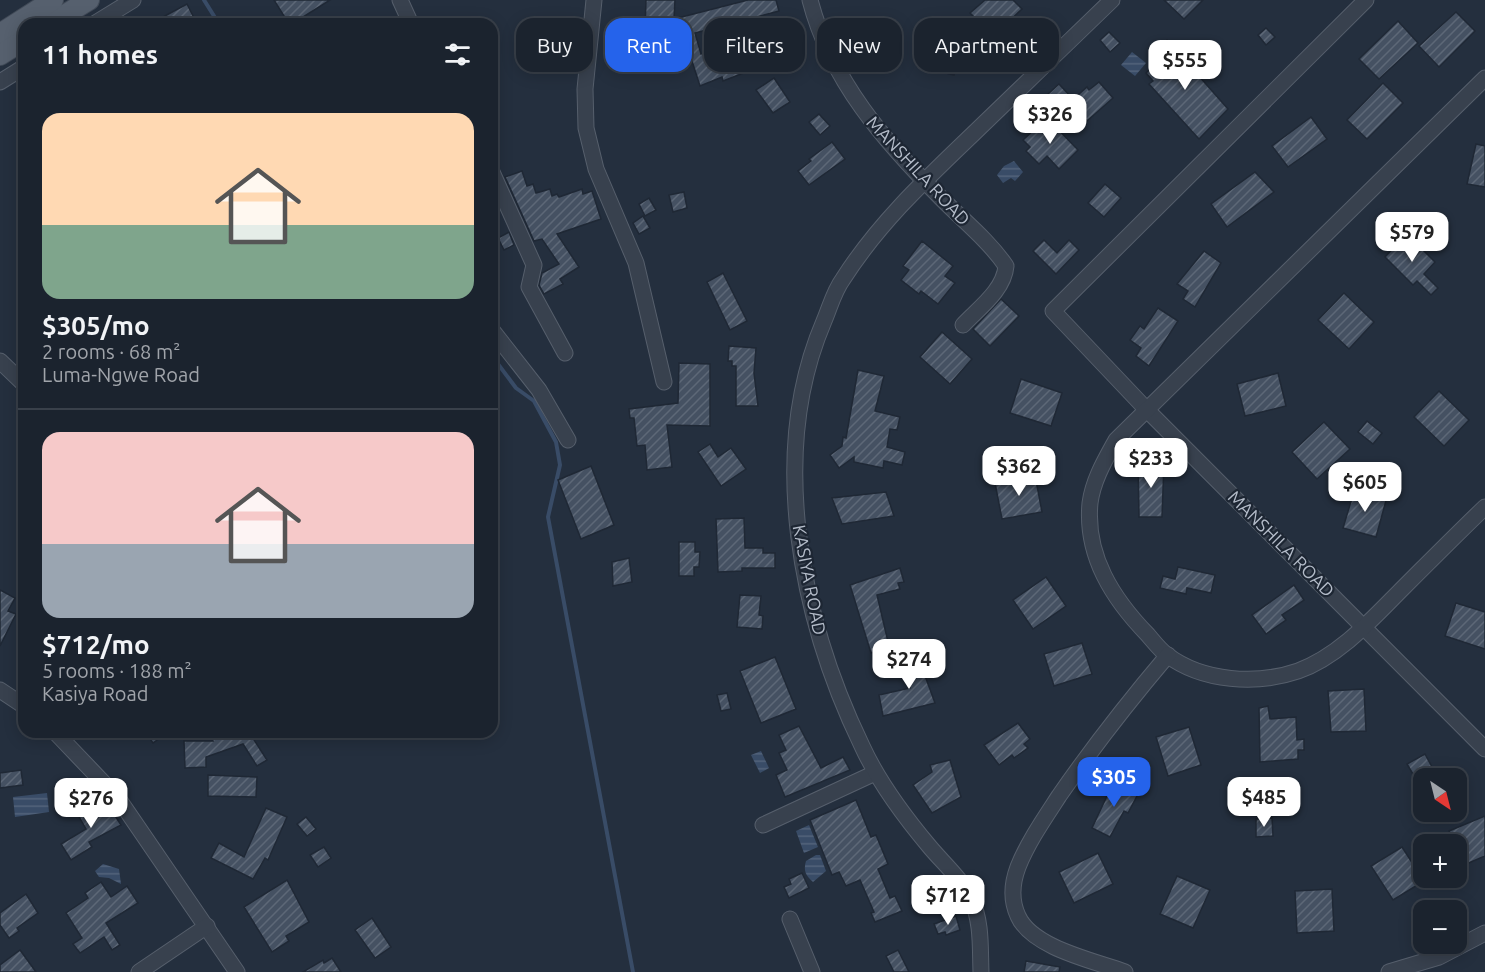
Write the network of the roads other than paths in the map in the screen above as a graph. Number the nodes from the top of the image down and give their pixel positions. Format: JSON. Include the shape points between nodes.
{"nodes":[{"id":1,"x":53,"y":0,"type":"edge"},
{"id":2,"x":88,"y":0,"type":"edge"},
{"id":3,"x":133,"y":0,"type":"edge"},
{"id":4,"x":400,"y":0,"type":"edge"},
{"id":5,"x":594,"y":0,"type":"edge"},
{"id":6,"x":810,"y":0,"type":"edge"},
{"id":7,"x":1112,"y":0,"type":"edge"},
{"id":8,"x":1366,"y":0,"type":"edge"},
{"id":9,"x":24,"y":18,"type":"edge"},
{"id":10,"x":60,"y":18,"type":"edge"},
{"id":11,"x":104,"y":18,"type":"edge"},
{"id":12,"x":408,"y":18,"type":"edge"},
{"id":13,"x":18,"y":22,"type":"edge"},
{"id":14,"x":0,"y":33,"type":"edge"},
{"id":15,"x":18,"y":44,"type":"edge"},
{"id":16,"x":0,"y":55,"type":"edge"},
{"id":17,"x":18,"y":71,"type":"edge"},
{"id":18,"x":1485,"y":78,"type":"edge"},
{"id":19,"x":0,"y":82,"type":"edge"},
{"id":20,"x":924,"y":181,"type":"junction"},
{"id":21,"x":498,"y":185,"type":"edge"},
{"id":22,"x":963,"y":325,"type":"dead end"},
{"id":23,"x":498,"y":338,"type":"edge"},
{"id":24,"x":565,"y":353,"type":"dead end"},
{"id":25,"x":0,"y":361,"type":"edge"},
{"id":26,"x":18,"y":378,"type":"edge"},
{"id":27,"x":664,"y":382,"type":"dead end"},
{"id":28,"x":1146,"y":409,"type":"junction"},
{"id":29,"x":568,"y":440,"type":"dead end"},
{"id":30,"x":1485,"y":507,"type":"edge"},
{"id":31,"x":1364,"y":626,"type":"junction"},
{"id":32,"x":1168,"y":655,"type":"junction"},
{"id":33,"x":0,"y":690,"type":"edge"},
{"id":34,"x":18,"y":702,"type":"edge"},
{"id":35,"x":61,"y":738,"type":"edge"},
{"id":36,"x":1485,"y":749,"type":"edge"},
{"id":37,"x":875,"y":772,"type":"junction"},
{"id":38,"x":763,"y":825,"type":"dead end"},
{"id":39,"x":790,"y":919,"type":"dead end"},
{"id":40,"x":207,"y":926,"type":"junction"},
{"id":41,"x":1485,"y":933,"type":"edge"},
{"id":42,"x":139,"y":972,"type":"edge"},
{"id":43,"x":237,"y":972,"type":"edge"},
{"id":44,"x":812,"y":972,"type":"edge"},
{"id":45,"x":981,"y":972,"type":"edge"},
{"id":46,"x":1125,"y":972,"type":"edge"},
{"id":47,"x":1389,"y":972,"type":"edge"}],
"edges":[{"from":1,"to":9,"type":"main road"},
{"from":2,"to":10,"type":"main road"},
{"from":3,"to":11,"type":"street"},
{"from":4,"to":12,"type":"street"},
{"from":5,"to":27,"type":"street","via":[[585,89],[586,128],[596,169],[636,263]]},
{"from":6,"to":20,"type":"street","name":"MANSHILA ROAD","via":[[838,72],[867,117]]},
{"from":7,"to":20,"type":"street","name":"KASIYA ROAD"},
{"from":8,"to":28,"type":"street","name":"MANSHILA ROAD","via":[[1053,311]]},
{"from":13,"to":14,"type":"main road"},
{"from":15,"to":16,"type":"main road"},
{"from":17,"to":19,"type":"street"},
{"from":18,"to":28,"type":"street"},
{"from":20,"to":22,"type":"street","name":"MANSHILA ROAD","via":[[1006,266],[1001,284]]},
{"from":20,"to":37,"type":"street","name":"KASIYA ROAD","via":[[873,235],[840,282],[816,338],[802,388],[794,449],[794,501],[802,559],[821,639],[839,693]]},
{"from":21,"to":24,"type":"street","via":[[534,266],[529,288]]},
{"from":23,"to":29,"type":"street","via":[[538,390]]},
{"from":25,"to":26,"type":"street"},
{"from":28,"to":31,"type":"street","name":"MANSHILA ROAD"},
{"from":28,"to":32,"type":"street","via":[[1116,440],[1098,473],[1090,502],[1090,533],[1098,564],[1111,591]]},
{"from":30,"to":31,"type":"street"},
{"from":31,"to":32,"type":"street","via":[[1300,670],[1268,679],[1210,674]]},
{"from":31,"to":36,"type":"street","name":"MANSHILA ROAD"},
{"from":32,"to":46,"type":"street","via":[[1089,753],[1038,829],[1017,869],[1012,894],[1019,918],[1036,937]]},
{"from":33,"to":34,"type":"street"},
{"from":35,"to":40,"type":"street","via":[[118,798]]},
{"from":37,"to":38,"type":"street"},
{"from":37,"to":45,"type":"street","name":"KASIYA ROAD","via":[[910,824],[971,898],[978,921]]},
{"from":39,"to":44,"type":"street"},
{"from":40,"to":42,"type":"street"},
{"from":40,"to":43,"type":"street"},
{"from":41,"to":47,"type":"street","via":[[1439,957]]}]}
